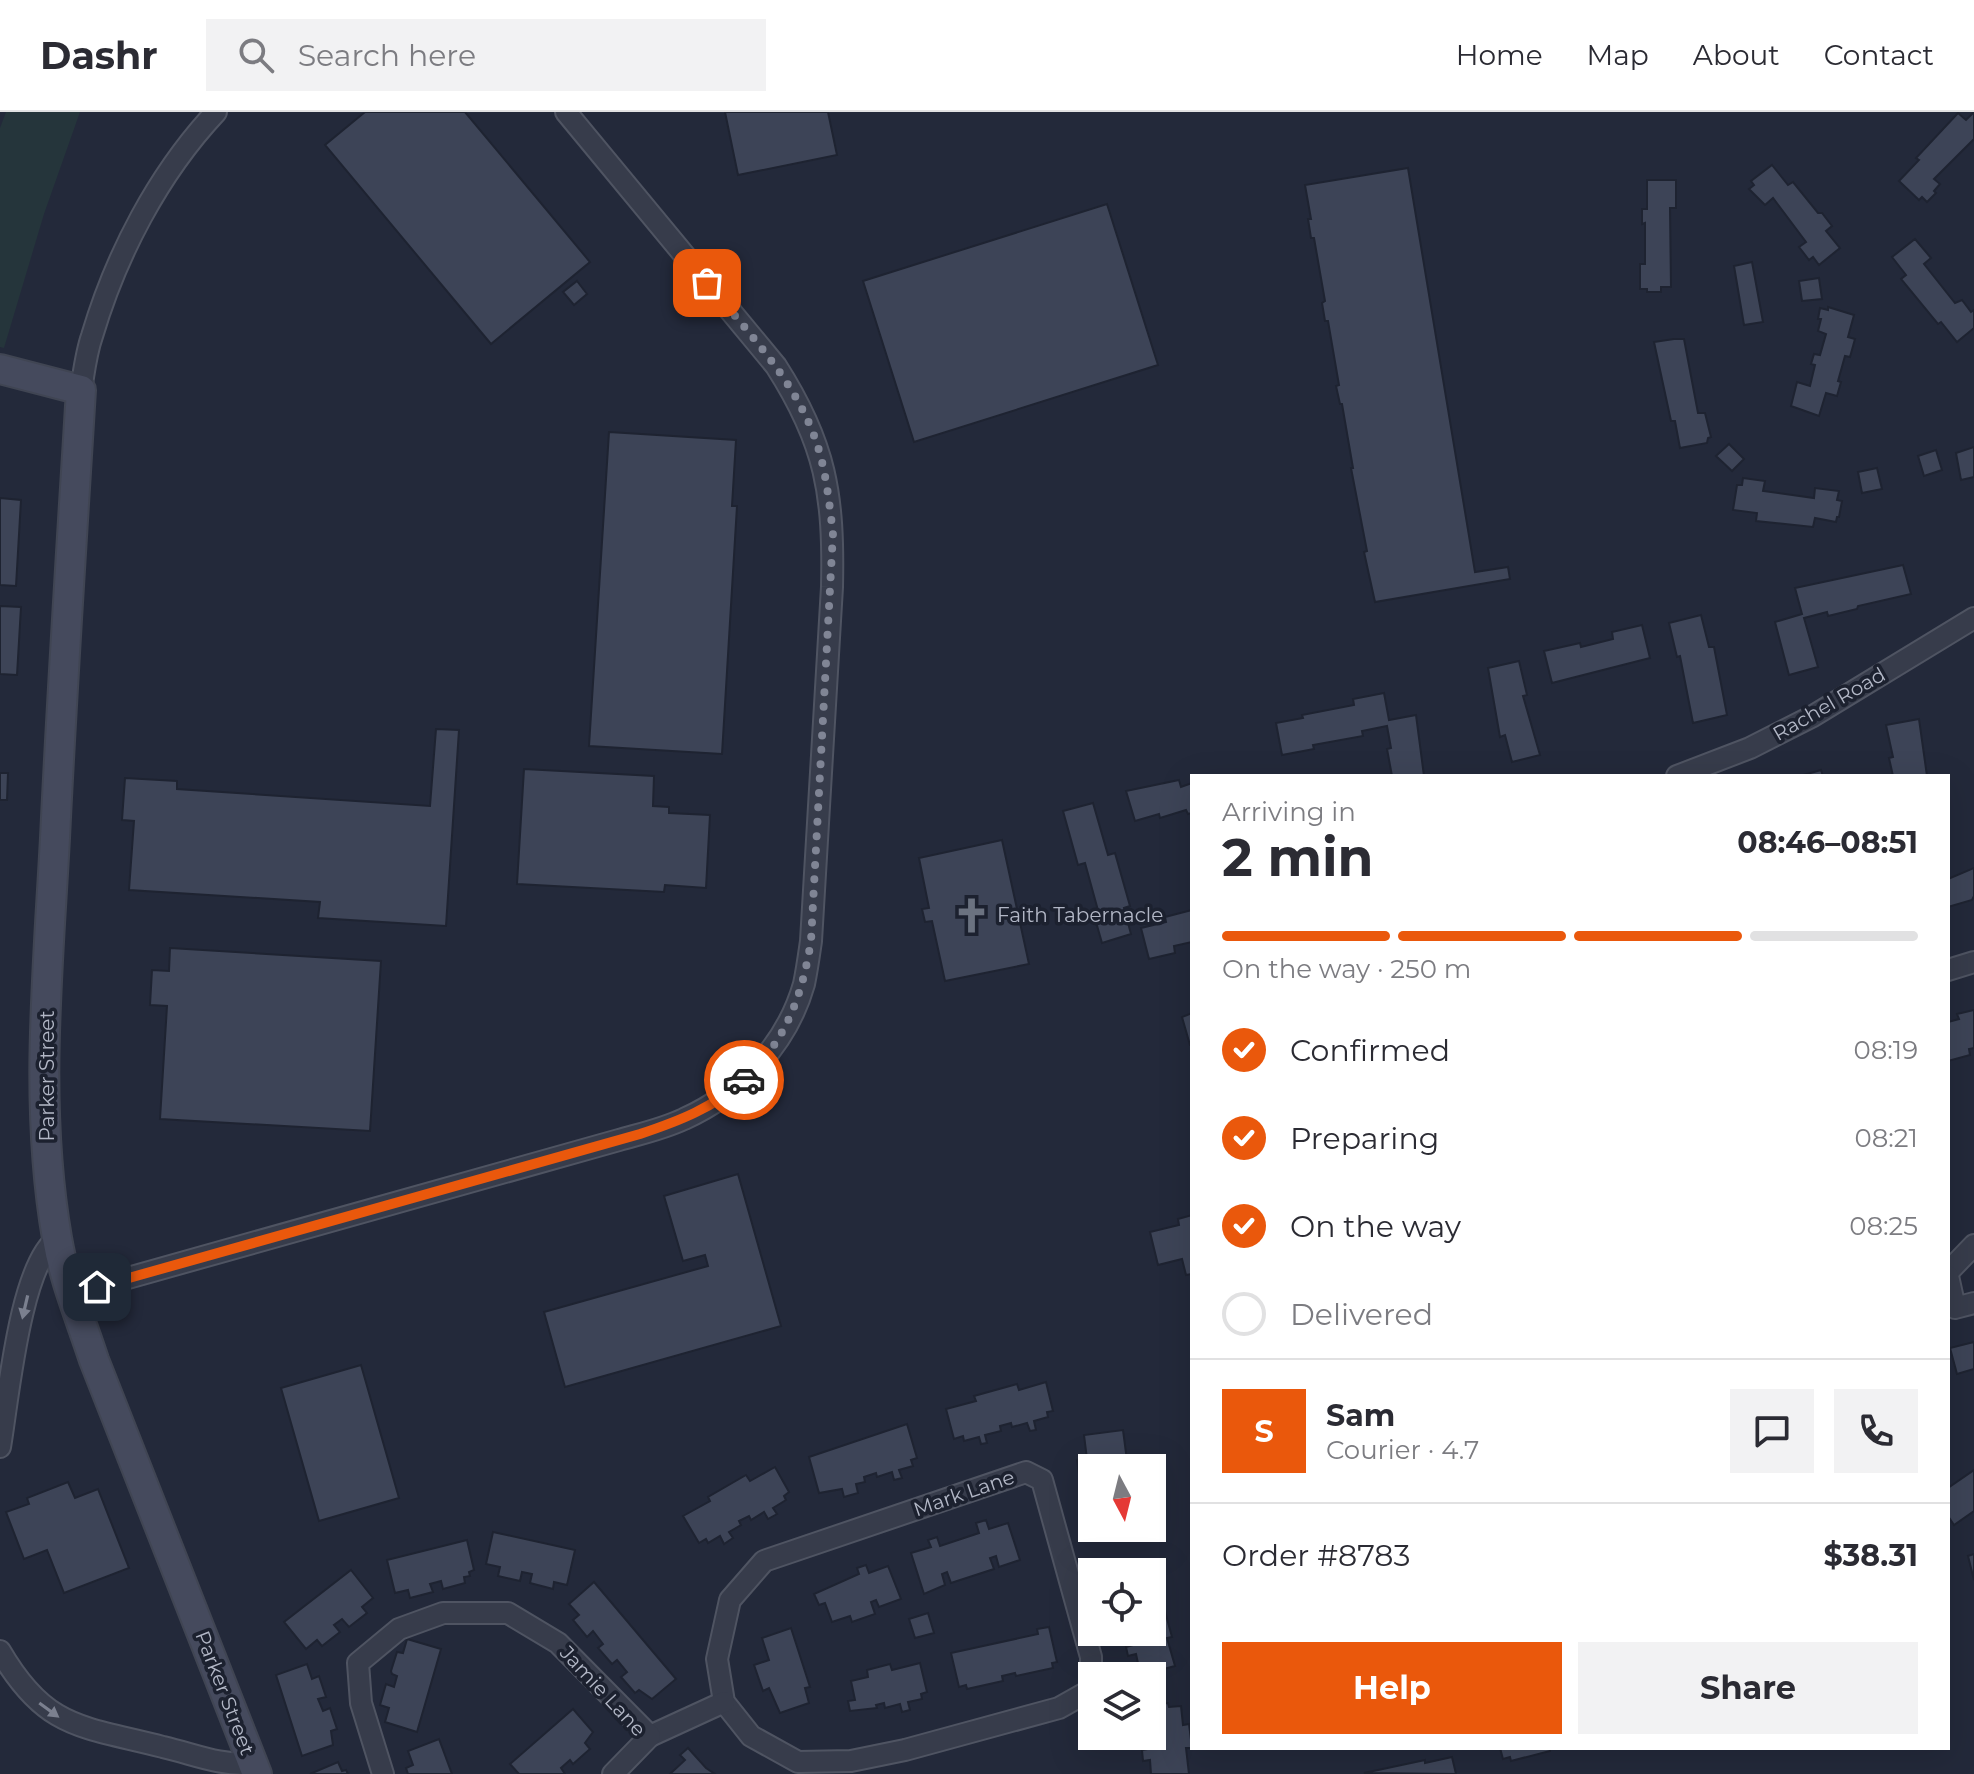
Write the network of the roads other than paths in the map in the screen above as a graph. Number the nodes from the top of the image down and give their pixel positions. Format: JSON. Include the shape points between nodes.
{"nodes":[{"id":1,"x":566,"y":112,"type":"edge"},
{"id":2,"x":203,"y":117,"type":"edge"},
{"id":3,"x":0,"y":369,"type":"edge"},
{"id":4,"x":81,"y":390,"type":"junction"},
{"id":5,"x":1974,"y":618,"type":"edge"},
{"id":6,"x":1682,"y":774,"type":"edge"},
{"id":7,"x":1974,"y":962,"type":"edge"},
{"id":8,"x":1950,"y":969,"type":"edge"},
{"id":9,"x":57,"y":1239,"type":"junction"},
{"id":10,"x":1974,"y":1245,"type":"edge"},
{"id":11,"x":1950,"y":1272,"type":"edge"},
{"id":12,"x":1950,"y":1284,"type":"edge"},
{"id":13,"x":71,"y":1294,"type":"junction"},
{"id":14,"x":1974,"y":1303,"type":"edge"},
{"id":15,"x":0,"y":1447,"type":"edge"},
{"id":16,"x":0,"y":1651,"type":"edge"},
{"id":17,"x":724,"y":1702,"type":"junction"},
{"id":18,"x":650,"y":1736,"type":"junction"},
{"id":19,"x":255,"y":1769,"type":"edge"},
{"id":20,"x":383,"y":1774,"type":"edge"},
{"id":21,"x":613,"y":1774,"type":"edge"}],
"edges":[{"from":1,"to":13,"type":"street","via":[[776,366],[816,440],[827,483],[832,587],[811,941],[789,1021],[761,1063],[726,1096],[683,1120]]},
{"from":2,"to":4,"type":"street","via":[[124,250],[91,336]]},
{"from":3,"to":4,"type":"street"},
{"from":4,"to":9,"type":"street","name":"Parker Street","via":[[45,1042],[44,1122]]},
{"from":5,"to":6,"type":"street","name":"Rachel Road","via":[[1813,716]]},
{"from":7,"to":8,"type":"street"},
{"from":9,"to":13,"type":"street","name":"Parker Street"},
{"from":9,"to":15,"type":"street","one_way":true,"via":[[42,1252],[32,1277]]},
{"from":10,"to":11,"type":"street"},
{"from":12,"to":14,"type":"street","via":[[1955,1308]]},
{"from":13,"to":19,"type":"street","name":"Parker Street"},
{"from":16,"to":19,"type":"street","one_way":true,"via":[[30,1695],[79,1728]]},
{"from":17,"to":17,"type":"street","name":"Mark Lane","via":[[751,1736],[798,1762],[851,1761],[1059,1708],[1091,1690],[1091,1657],[1042,1480],[1026,1472],[764,1561],[730,1600],[717,1659]]},
{"from":17,"to":18,"type":"street"},
{"from":18,"to":20,"type":"street","name":"Jamie Lane","via":[[558,1643],[508,1613],[443,1613],[399,1629],[358,1663],[361,1703]]},
{"from":18,"to":21,"type":"street","name":"Jamie Lane"}]}
